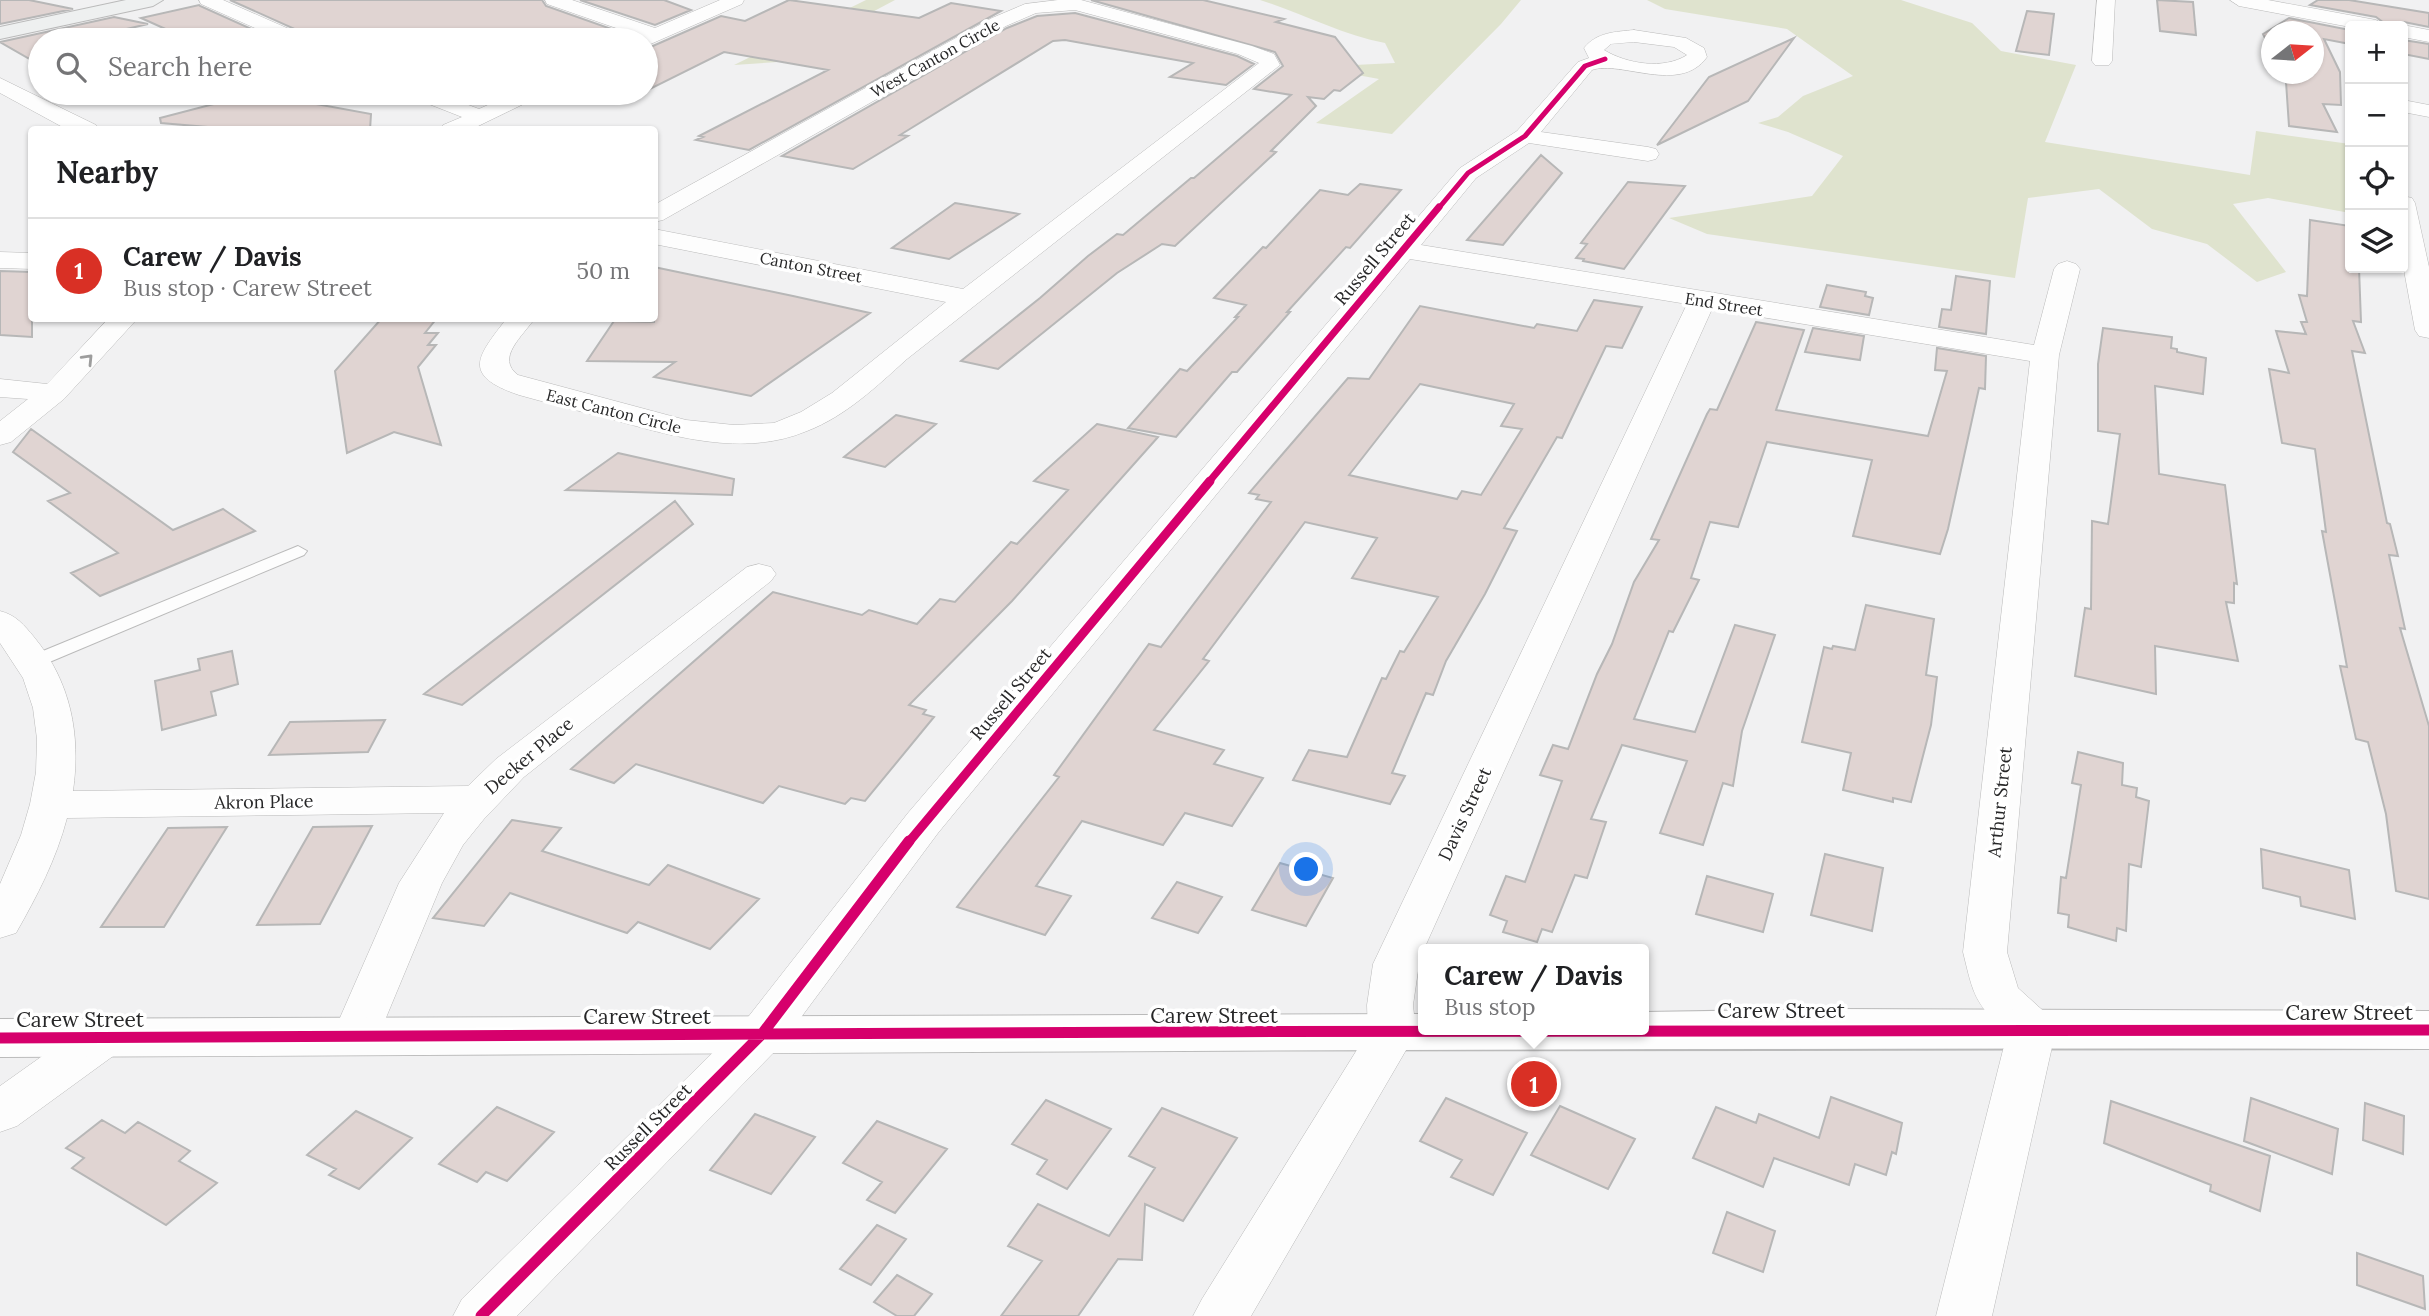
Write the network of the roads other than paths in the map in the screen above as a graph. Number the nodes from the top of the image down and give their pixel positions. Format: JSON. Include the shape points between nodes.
{"nodes":[{"id":1,"x":148,"y":0,"type":"edge"},
{"id":2,"x":208,"y":0,"type":"edge"},
{"id":3,"x":554,"y":0,"type":"edge"},
{"id":4,"x":735,"y":0,"type":"edge"},
{"id":5,"x":2106,"y":0,"type":"edge"},
{"id":6,"x":2239,"y":0,"type":"edge"},
{"id":7,"x":2345,"y":22,"type":"edge"},
{"id":8,"x":271,"y":28,"type":"edge"},
{"id":9,"x":625,"y":28,"type":"edge"},
{"id":10,"x":2408,"y":32,"type":"edge"},
{"id":11,"x":0,"y":33,"type":"edge"},
{"id":12,"x":658,"y":35,"type":"edge"},
{"id":13,"x":2429,"y":36,"type":"edge"},
{"id":14,"x":1605,"y":60,"type":"dead end"},
{"id":15,"x":2102,"y":61,"type":"dead end"},
{"id":16,"x":0,"y":84,"type":"edge"},
{"id":17,"x":28,"y":100,"type":"edge"},
{"id":18,"x":37,"y":105,"type":"edge"},
{"id":19,"x":450,"y":105,"type":"edge"},
{"id":20,"x":504,"y":105,"type":"edge"},
{"id":21,"x":2408,"y":107,"type":"edge"},
{"id":22,"x":2429,"y":111,"type":"edge"},
{"id":23,"x":479,"y":116,"type":"junction"},
{"id":24,"x":79,"y":126,"type":"edge"},
{"id":25,"x":459,"y":126,"type":"edge"},
{"id":26,"x":1525,"y":136,"type":"junction"},
{"id":27,"x":1648,"y":153,"type":"dead end"},
{"id":28,"x":2404,"y":210,"type":"edge"},
{"id":29,"x":658,"y":213,"type":"edge"},
{"id":30,"x":658,"y":237,"type":"edge"},
{"id":31,"x":1403,"y":250,"type":"junction"},
{"id":32,"x":2067,"y":269,"type":"dead end"},
{"id":33,"x":967,"y":298,"type":"junction"},
{"id":34,"x":1702,"y":301,"type":"junction"},
{"id":35,"x":121,"y":322,"type":"edge"},
{"id":36,"x":519,"y":322,"type":"edge"},
{"id":37,"x":2429,"y":330,"type":"edge"},
{"id":38,"x":2045,"y":355,"type":"junction"},
{"id":39,"x":0,"y":388,"type":"edge"},
{"id":40,"x":54,"y":393,"type":"junction"},
{"id":41,"x":0,"y":436,"type":"edge"},
{"id":42,"x":298,"y":551,"type":"dead end"},
{"id":43,"x":759,"y":574,"type":"dead end"},
{"id":44,"x":0,"y":622,"type":"edge"},
{"id":45,"x":33,"y":662,"type":"junction"},
{"id":46,"x":478,"y":799,"type":"junction"},
{"id":47,"x":50,"y":804,"type":"junction"},
{"id":48,"x":0,"y":922,"type":"edge"},
{"id":49,"x":2032,"y":1029,"type":"junction"},
{"id":50,"x":2429,"y":1030,"type":"edge"},
{"id":51,"x":1649,"y":1031,"type":"edge"},
{"id":52,"x":1392,"y":1033,"type":"junction"},
{"id":53,"x":1418,"y":1033,"type":"edge"},
{"id":54,"x":762,"y":1034,"type":"junction"},
{"id":55,"x":356,"y":1036,"type":"junction"},
{"id":56,"x":0,"y":1038,"type":"edge"},
{"id":57,"x":103,"y":1038,"type":"junction"},
{"id":58,"x":0,"y":1112,"type":"edge"},
{"id":59,"x":481,"y":1316,"type":"edge"},
{"id":60,"x":1221,"y":1316,"type":"edge"},
{"id":61,"x":1964,"y":1316,"type":"edge"}],
"edges":[{"from":1,"to":11,"type":"main road"},
{"from":2,"to":8,"type":"street"},
{"from":3,"to":9,"type":"street"},
{"from":4,"to":12,"type":"street"},
{"from":5,"to":15,"type":"street"},
{"from":6,"to":7,"type":"street"},
{"from":10,"to":13,"type":"street"},
{"from":14,"to":26,"type":"street","name":"Russell Street","via":[[1585,66]]},
{"from":16,"to":17,"type":"street"},
{"from":18,"to":24,"type":"street"},
{"from":19,"to":23,"type":"street"},
{"from":20,"to":23,"type":"street"},
{"from":21,"to":22,"type":"street"},
{"from":23,"to":25,"type":"street"},
{"from":26,"to":27,"type":"street"},
{"from":26,"to":31,"type":"street","name":"Russell Street","via":[[1468,173]]},
{"from":28,"to":37,"type":"street"},
{"from":29,"to":33,"type":"street","name":"West Canton Circle","via":[[1026,10],[1084,6],[1267,58],[1270,65]]},
{"from":30,"to":33,"type":"street","name":"Canton Street"},
{"from":31,"to":34,"type":"street","name":"End Street"},
{"from":31,"to":54,"type":"street","name":"Russell Street","via":[[923,823]]},
{"from":32,"to":38,"type":"street","name":"Arthur Street"},
{"from":33,"to":36,"type":"street","name":"East Canton Circle","via":[[852,393],[776,431],[747,434],[686,429],[508,381],[493,363]]},
{"from":34,"to":38,"type":"street","name":"End Street"},
{"from":34,"to":52,"type":"street","name":"Davis Street","via":[[1396,964],[1390,1005]]},
{"from":40,"to":35,"type":"street","one_way":true},
{"from":38,"to":49,"type":"street","name":"Arthur Street","via":[[1985,952],[1997,996]]},
{"from":39,"to":40,"type":"street"},
{"from":40,"to":41,"type":"street"},
{"from":42,"to":45,"type":"lane"},
{"from":43,"to":46,"type":"street","name":"Decker Place","via":[[510,768]]},
{"from":44,"to":45,"type":"street"},
{"from":45,"to":47,"type":"street","via":[[43,679],[54,722],[56,764]]},
{"from":46,"to":47,"type":"street","name":"Akron Place"},
{"from":46,"to":55,"type":"street","name":"Decker Place","via":[[420,882]]},
{"from":47,"to":48,"type":"street","via":[[32,863]]},
{"from":49,"to":50,"type":"street","name":"Carew Street"},
{"from":49,"to":51,"type":"street","name":"Carew Street"},
{"from":49,"to":61,"type":"street"},
{"from":52,"to":53,"type":"street","name":"Carew Street"},
{"from":52,"to":54,"type":"street","name":"Carew Street"},
{"from":52,"to":60,"type":"street"},
{"from":54,"to":55,"type":"street","name":"Carew Street"},
{"from":54,"to":59,"type":"street","name":"Russell Street"},
{"from":55,"to":57,"type":"street","name":"Carew Street"},
{"from":56,"to":57,"type":"street","name":"Carew Street"},
{"from":57,"to":58,"type":"street"}]}
